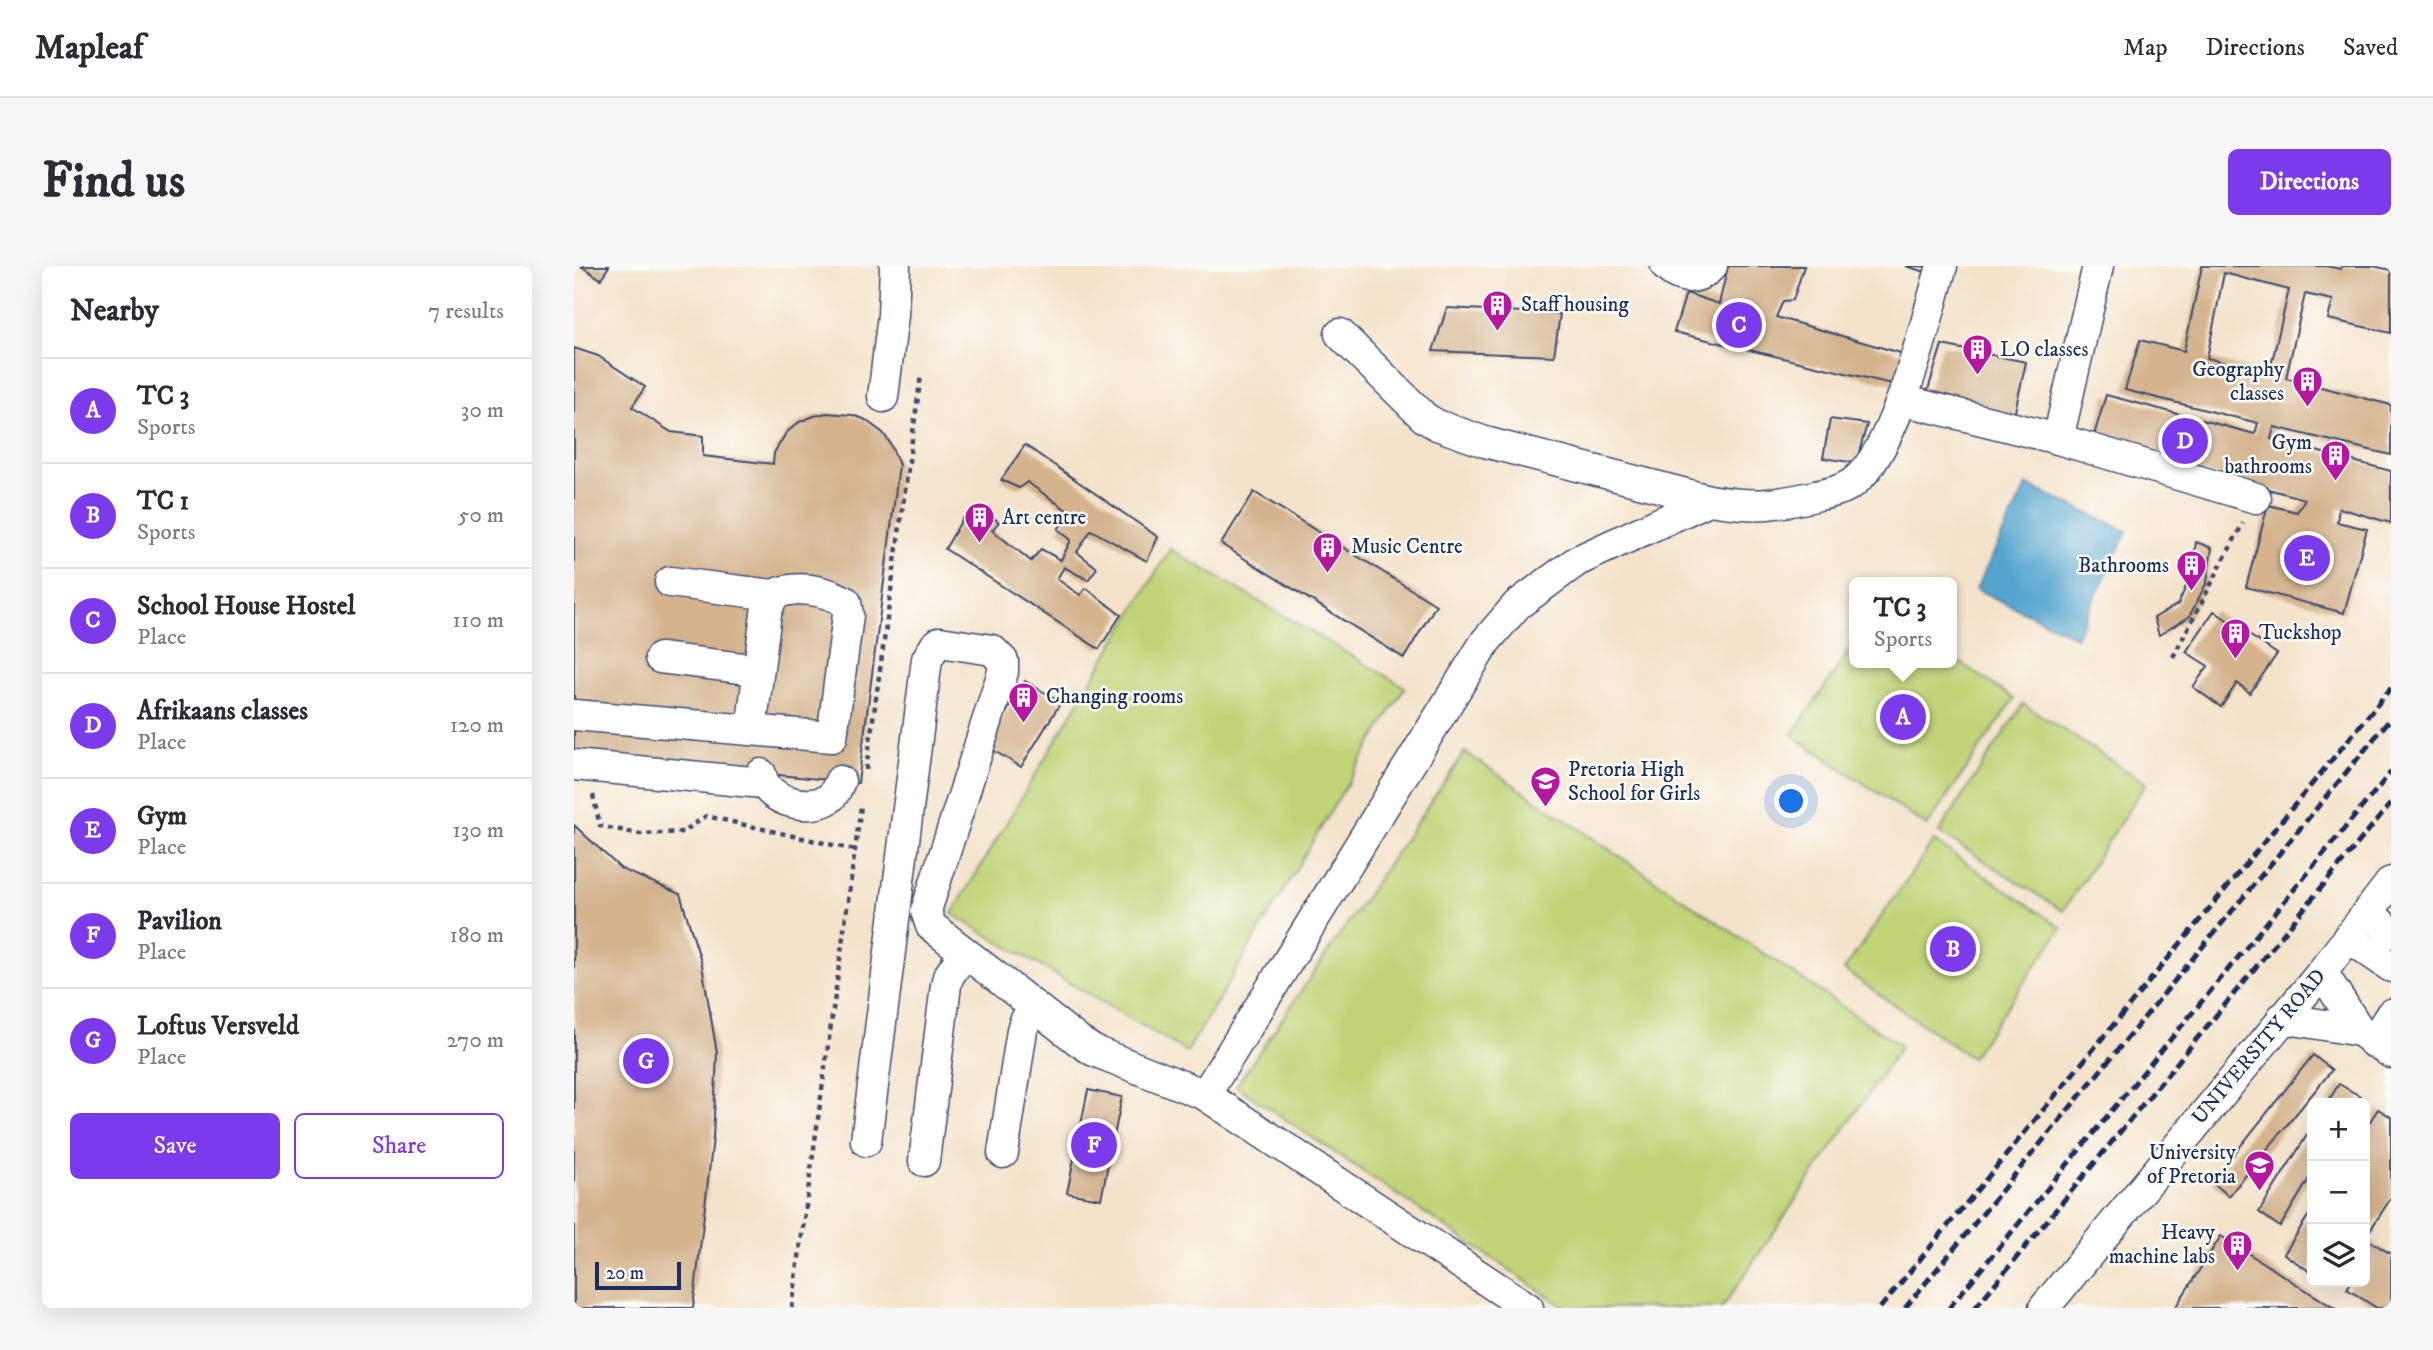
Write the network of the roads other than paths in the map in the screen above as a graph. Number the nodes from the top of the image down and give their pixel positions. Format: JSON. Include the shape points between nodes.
{"nodes":[{"id":1,"x":895,"y":266,"type":"edge"},
{"id":2,"x":1666,"y":266,"type":"edge"},
{"id":3,"x":1712,"y":266,"type":"edge"},
{"id":4,"x":1942,"y":266,"type":"edge"},
{"id":5,"x":2098,"y":266,"type":"edge"},
{"id":6,"x":1339,"y":334,"type":"dead end"},
{"id":7,"x":883,"y":397,"type":"dead end"},
{"id":8,"x":1902,"y":400,"type":"junction"},
{"id":9,"x":2071,"y":443,"type":"junction"},
{"id":10,"x":2256,"y":498,"type":"road end"},
{"id":11,"x":1709,"y":500,"type":"junction"},
{"id":12,"x":670,"y":582,"type":"dead end"},
{"id":13,"x":773,"y":595,"type":"junction"},
{"id":14,"x":660,"y":658,"type":"dead end"},
{"id":15,"x":758,"y":670,"type":"junction"},
{"id":16,"x":574,"y":715,"type":"edge"},
{"id":17,"x":751,"y":730,"type":"junction"},
{"id":18,"x":581,"y":766,"type":"edge"},
{"id":19,"x":856,"y":786,"type":"road end"},
{"id":20,"x":2391,"y":882,"type":"edge"},
{"id":21,"x":2368,"y":911,"type":"junction"},
{"id":22,"x":2391,"y":933,"type":"edge"},
{"id":23,"x":2348,"y":937,"type":"junction"},
{"id":24,"x":964,"y":953,"type":"junction"},
{"id":25,"x":2391,"y":967,"type":"edge"},
{"id":26,"x":2322,"y":972,"type":"junction"},
{"id":27,"x":1035,"y":1007,"type":"junction"},
{"id":28,"x":2391,"y":1014,"type":"edge"},
{"id":29,"x":2282,"y":1018,"type":"junction"},
{"id":30,"x":2375,"y":1042,"type":"edge"},
{"id":31,"x":1205,"y":1096,"type":"junction"},
{"id":32,"x":866,"y":1141,"type":"dead end"},
{"id":33,"x":1003,"y":1153,"type":"dead end"},
{"id":34,"x":924,"y":1161,"type":"dead end"},
{"id":35,"x":1528,"y":1308,"type":"edge"},
{"id":36,"x":2044,"y":1308,"type":"edge"}],
"edges":[{"from":1,"to":7,"type":"street"},
{"from":2,"to":3,"type":"street","via":[[1673,273],[1692,277]]},
{"from":4,"to":8,"type":"street"},
{"from":5,"to":9,"type":"street"},
{"from":6,"to":11,"type":"street","via":[[1437,425],[1485,442]]},
{"from":8,"to":9,"type":"street"},
{"from":8,"to":11,"type":"street","via":[[1868,468],[1843,489],[1778,505]]},
{"from":9,"to":10,"type":"street"},
{"from":11,"to":31,"type":"street","via":[[1577,561],[1517,605],[1486,641]]},
{"from":12,"to":13,"type":"street"},
{"from":13,"to":15,"type":"street"},
{"from":13,"to":17,"type":"street","via":[[786,589],[830,593],[846,602],[832,737]]},
{"from":14,"to":15,"type":"street"},
{"from":15,"to":17,"type":"street"},
{"from":16,"to":17,"type":"street"},
{"from":18,"to":19,"type":"street","via":[[762,778],[772,793],[806,803]]},
{"from":20,"to":21,"type":"street","name":"UNIVERSITY ROAD"},
{"from":21,"to":22,"type":"street"},
{"from":21,"to":23,"type":"street","name":"UNIVERSITY ROAD"},
{"from":23,"to":25,"type":"street"},
{"from":23,"to":26,"type":"street","name":"UNIVERSITY ROAD"},
{"from":24,"to":27,"type":"street"},
{"from":24,"to":32,"type":"street","via":[[931,926],[926,911],[1003,661],[992,650],[940,642],[927,659]]},
{"from":24,"to":34,"type":"street","via":[[946,985]]},
{"from":26,"to":29,"type":"street","name":"UNIVERSITY ROAD"},
{"from":26,"to":30,"type":"street"},
{"from":27,"to":31,"type":"street","via":[[1094,1051]]},
{"from":27,"to":33,"type":"street","via":[[1022,1030]]},
{"from":28,"to":30,"type":"street"},
{"from":29,"to":30,"type":"street"},
{"from":29,"to":36,"type":"street","name":"UNIVERSITY ROAD"},
{"from":31,"to":35,"type":"street"}]}
